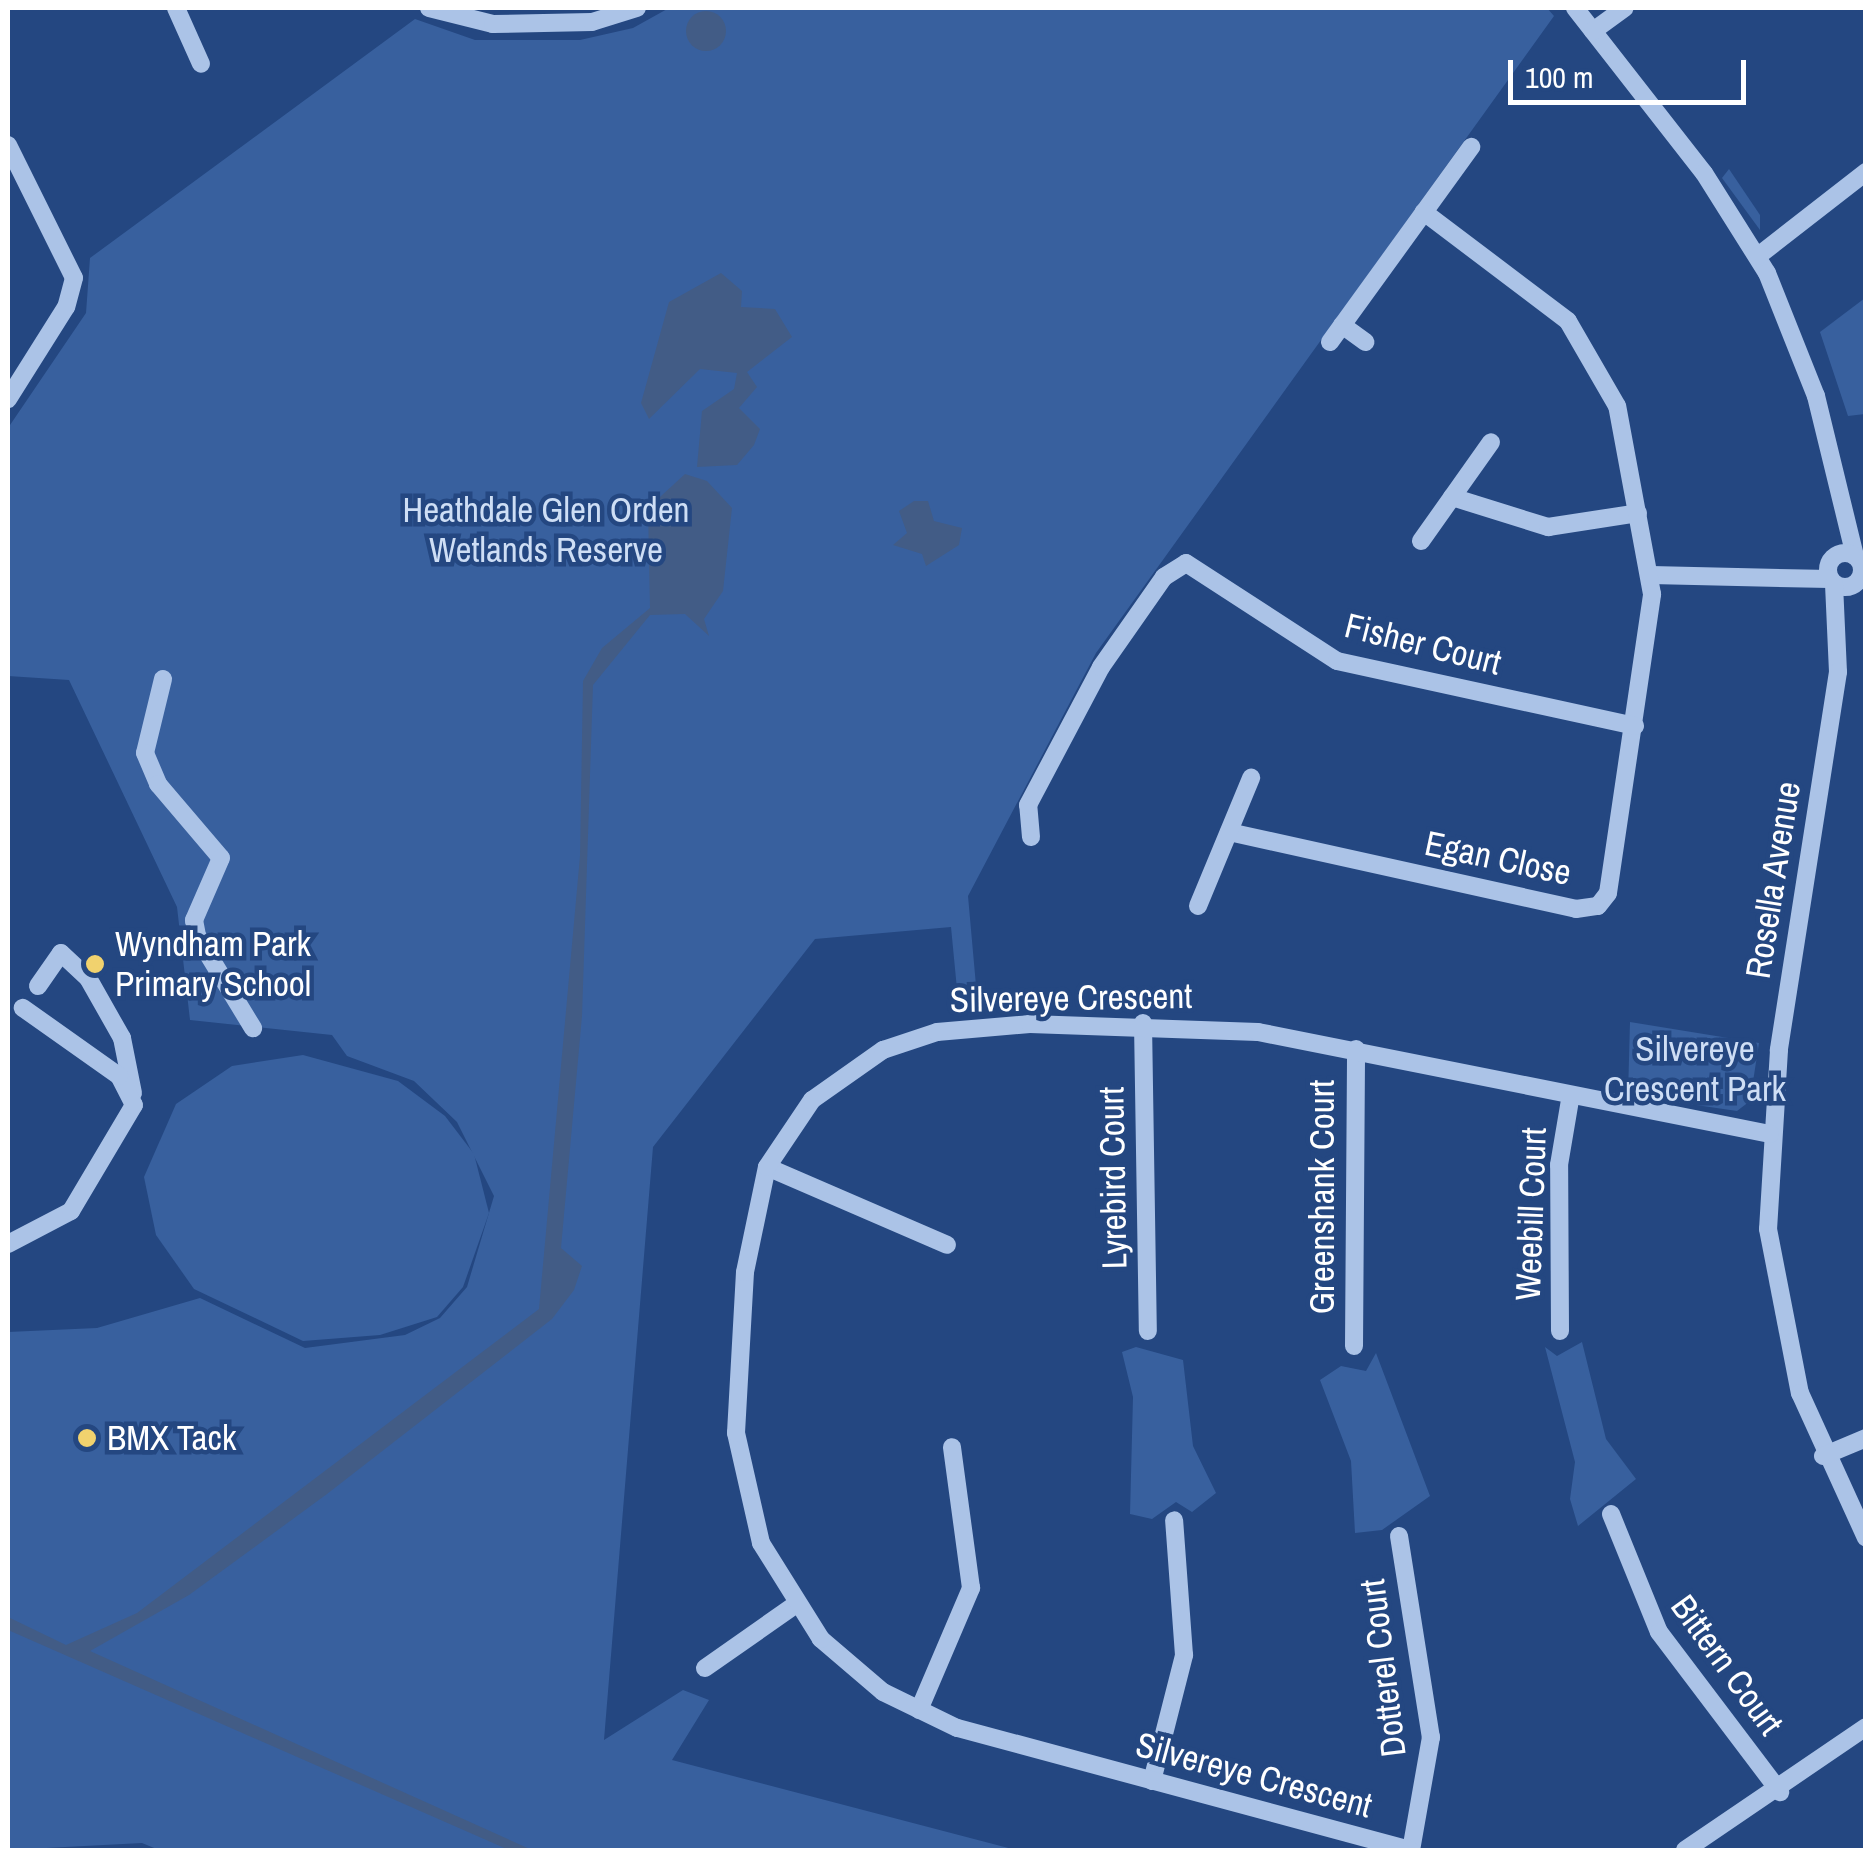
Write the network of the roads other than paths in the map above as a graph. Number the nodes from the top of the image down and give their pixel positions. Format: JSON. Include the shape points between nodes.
{"nodes":[{"id":1,"x":176,"y":8,"type":"edge"},
{"id":2,"x":428,"y":8,"type":"edge"},
{"id":3,"x":637,"y":8,"type":"edge"},
{"id":4,"x":1575,"y":8,"type":"edge"},
{"id":5,"x":1625,"y":8,"type":"edge"},
{"id":6,"x":1594,"y":31,"type":"junction"},
{"id":7,"x":201,"y":64,"type":"dead end"},
{"id":8,"x":8,"y":146,"type":"edge"},
{"id":9,"x":1471,"y":146,"type":"dead end"},
{"id":10,"x":1866,"y":172,"type":"edge"},
{"id":11,"x":1424,"y":212,"type":"junction"},
{"id":12,"x":1758,"y":256,"type":"junction"},
{"id":13,"x":1342,"y":325,"type":"junction"},
{"id":14,"x":1330,"y":342,"type":"dead end"},
{"id":15,"x":1365,"y":342,"type":"dead end"},
{"id":16,"x":8,"y":399,"type":"edge"},
{"id":17,"x":1490,"y":442,"type":"dead end"},
{"id":18,"x":1452,"y":498,"type":"junction"},
{"id":19,"x":1838,"y":505,"type":"junction"},
{"id":20,"x":1638,"y":514,"type":"junction"},
{"id":21,"x":1420,"y":541,"type":"dead end"},
{"id":22,"x":1860,"y":569,"type":"edge"},
{"id":23,"x":1832,"y":570,"type":"junction"},
{"id":24,"x":1651,"y":574,"type":"junction"},
{"id":25,"x":1841,"y":634,"type":"junction"},
{"id":26,"x":162,"y":680,"type":"dead end"},
{"id":27,"x":1634,"y":726,"type":"junction"},
{"id":28,"x":1251,"y":778,"type":"dead end"},
{"id":29,"x":1228,"y":832,"type":"junction"},
{"id":30,"x":1032,"y":837,"type":"dead end"},
{"id":31,"x":1198,"y":906,"type":"dead end"},
{"id":32,"x":38,"y":986,"type":"dead end"},
{"id":33,"x":23,"y":1008,"type":"dead end"},
{"id":34,"x":1143,"y":1023,"type":"junction"},
{"id":35,"x":253,"y":1028,"type":"dead end"},
{"id":36,"x":1356,"y":1049,"type":"junction"},
{"id":37,"x":133,"y":1094,"type":"junction"},
{"id":38,"x":1570,"y":1100,"type":"junction"},
{"id":39,"x":1770,"y":1134,"type":"junction"},
{"id":40,"x":767,"y":1168,"type":"junction"},
{"id":41,"x":8,"y":1244,"type":"edge"},
{"id":42,"x":946,"y":1245,"type":"dead end"},
{"id":43,"x":1148,"y":1331,"type":"dead end"},
{"id":44,"x":1560,"y":1332,"type":"dead end"},
{"id":45,"x":1354,"y":1346,"type":"dead end"},
{"id":46,"x":1866,"y":1438,"type":"edge"},
{"id":47,"x":952,"y":1447,"type":"dead end"},
{"id":48,"x":1824,"y":1456,"type":"junction"},
{"id":49,"x":1611,"y":1514,"type":"dead end"},
{"id":50,"x":1174,"y":1520,"type":"dead end"},
{"id":51,"x":1399,"y":1536,"type":"dead end"},
{"id":52,"x":1866,"y":1538,"type":"edge"},
{"id":53,"x":795,"y":1604,"type":"junction"},
{"id":54,"x":705,"y":1668,"type":"dead end"},
{"id":55,"x":919,"y":1710,"type":"junction"},
{"id":56,"x":1866,"y":1727,"type":"edge"},
{"id":57,"x":1152,"y":1781,"type":"junction"},
{"id":58,"x":1780,"y":1792,"type":"junction"},
{"id":59,"x":1410,"y":1850,"type":"edge"},
{"id":60,"x":1686,"y":1850,"type":"edge"}],
"edges":[{"from":1,"to":7,"type":"street"},
{"from":2,"to":3,"type":"street","via":[[493,24],[592,22]]},
{"from":4,"to":6,"type":"street","name":"Rosella Avenue"},
{"from":5,"to":6,"type":"street"},
{"from":6,"to":12,"type":"street","name":"Rosella Avenue"},
{"from":8,"to":16,"type":"street","via":[[74,278],[66,307]]},
{"from":9,"to":11,"type":"street"},
{"from":10,"to":12,"type":"street"},
{"from":11,"to":13,"type":"street"},
{"from":11,"to":20,"type":"street","name":"Egan Close","via":[[1544,298],[1587,344],[1617,406]]},
{"from":12,"to":19,"type":"street","name":"Rosella Avenue","via":[[1808,369]]},
{"from":13,"to":14,"type":"street"},
{"from":13,"to":15,"type":"street"},
{"from":17,"to":18,"type":"street"},
{"from":18,"to":20,"type":"street","via":[[1548,527]]},
{"from":18,"to":21,"type":"street"},
{"from":19,"to":22,"type":"street","name":"Rosella Avenue"},
{"from":19,"to":23,"type":"street","name":"Rosella Avenue"},
{"from":20,"to":24,"type":"street","name":"Egan Close"},
{"from":22,"to":23,"type":"street"},
{"from":22,"to":23,"type":"street"},
{"from":22,"to":25,"type":"street","name":"Rosella Avenue"},
{"from":23,"to":24,"type":"street"},
{"from":23,"to":25,"type":"street","name":"Rosella Avenue"},
{"from":24,"to":27,"type":"street","name":"Egan Close"},
{"from":25,"to":39,"type":"street","name":"Rosella Avenue"},
{"from":26,"to":35,"type":"street","via":[[144,752],[158,784],[220,858],[194,920],[197,936]]},
{"from":27,"to":29,"type":"street","name":"Egan Close","via":[[1610,884],[1592,909]]},
{"from":27,"to":30,"type":"street","name":"Fisher Court","via":[[1338,660],[1186,564],[1164,577],[1102,668],[1028,805]]},
{"from":28,"to":29,"type":"street"},
{"from":29,"to":31,"type":"street"},
{"from":32,"to":37,"type":"street","via":[[61,952],[88,978],[122,1038]]},
{"from":33,"to":37,"type":"street"},
{"from":34,"to":36,"type":"street","name":"Silvereye Crescent"},
{"from":34,"to":40,"type":"street","name":"Silvereye Crescent","via":[[1030,1024],[906,1040],[812,1100]]},
{"from":34,"to":43,"type":"street","name":"Lyrebird Court"},
{"from":36,"to":38,"type":"street","name":"Silvereye Crescent"},
{"from":36,"to":45,"type":"street","name":"Greenshank Court"},
{"from":37,"to":41,"type":"street","via":[[93,1186],[46,1230]]},
{"from":38,"to":39,"type":"street","name":"Silvereye Crescent"},
{"from":38,"to":44,"type":"street","name":"Weebill Court","via":[[1559,1166]]},
{"from":39,"to":48,"type":"street","name":"Rosella Avenue","via":[[1768,1229],[1780,1319]]},
{"from":40,"to":42,"type":"street"},
{"from":40,"to":53,"type":"street","name":"Silvereye Crescent","via":[[749,1240],[736,1433],[744,1496]]},
{"from":46,"to":48,"type":"street"},
{"from":47,"to":55,"type":"street","via":[[971,1588]]},
{"from":48,"to":52,"type":"street","name":"Rosella Avenue"},
{"from":49,"to":58,"type":"street","name":"Bittern Court","via":[[1659,1632]]},
{"from":50,"to":57,"type":"street","via":[[1184,1656]]},
{"from":51,"to":59,"type":"street","name":"Dotterel Court","via":[[1431,1737]]},
{"from":53,"to":54,"type":"street"},
{"from":53,"to":55,"type":"street","name":"Silvereye Crescent","via":[[847,1666]]},
{"from":55,"to":57,"type":"street","name":"Silvereye Crescent"},
{"from":56,"to":58,"type":"street"},
{"from":57,"to":59,"type":"street","name":"Silvereye Crescent"},
{"from":58,"to":60,"type":"street"}]}
